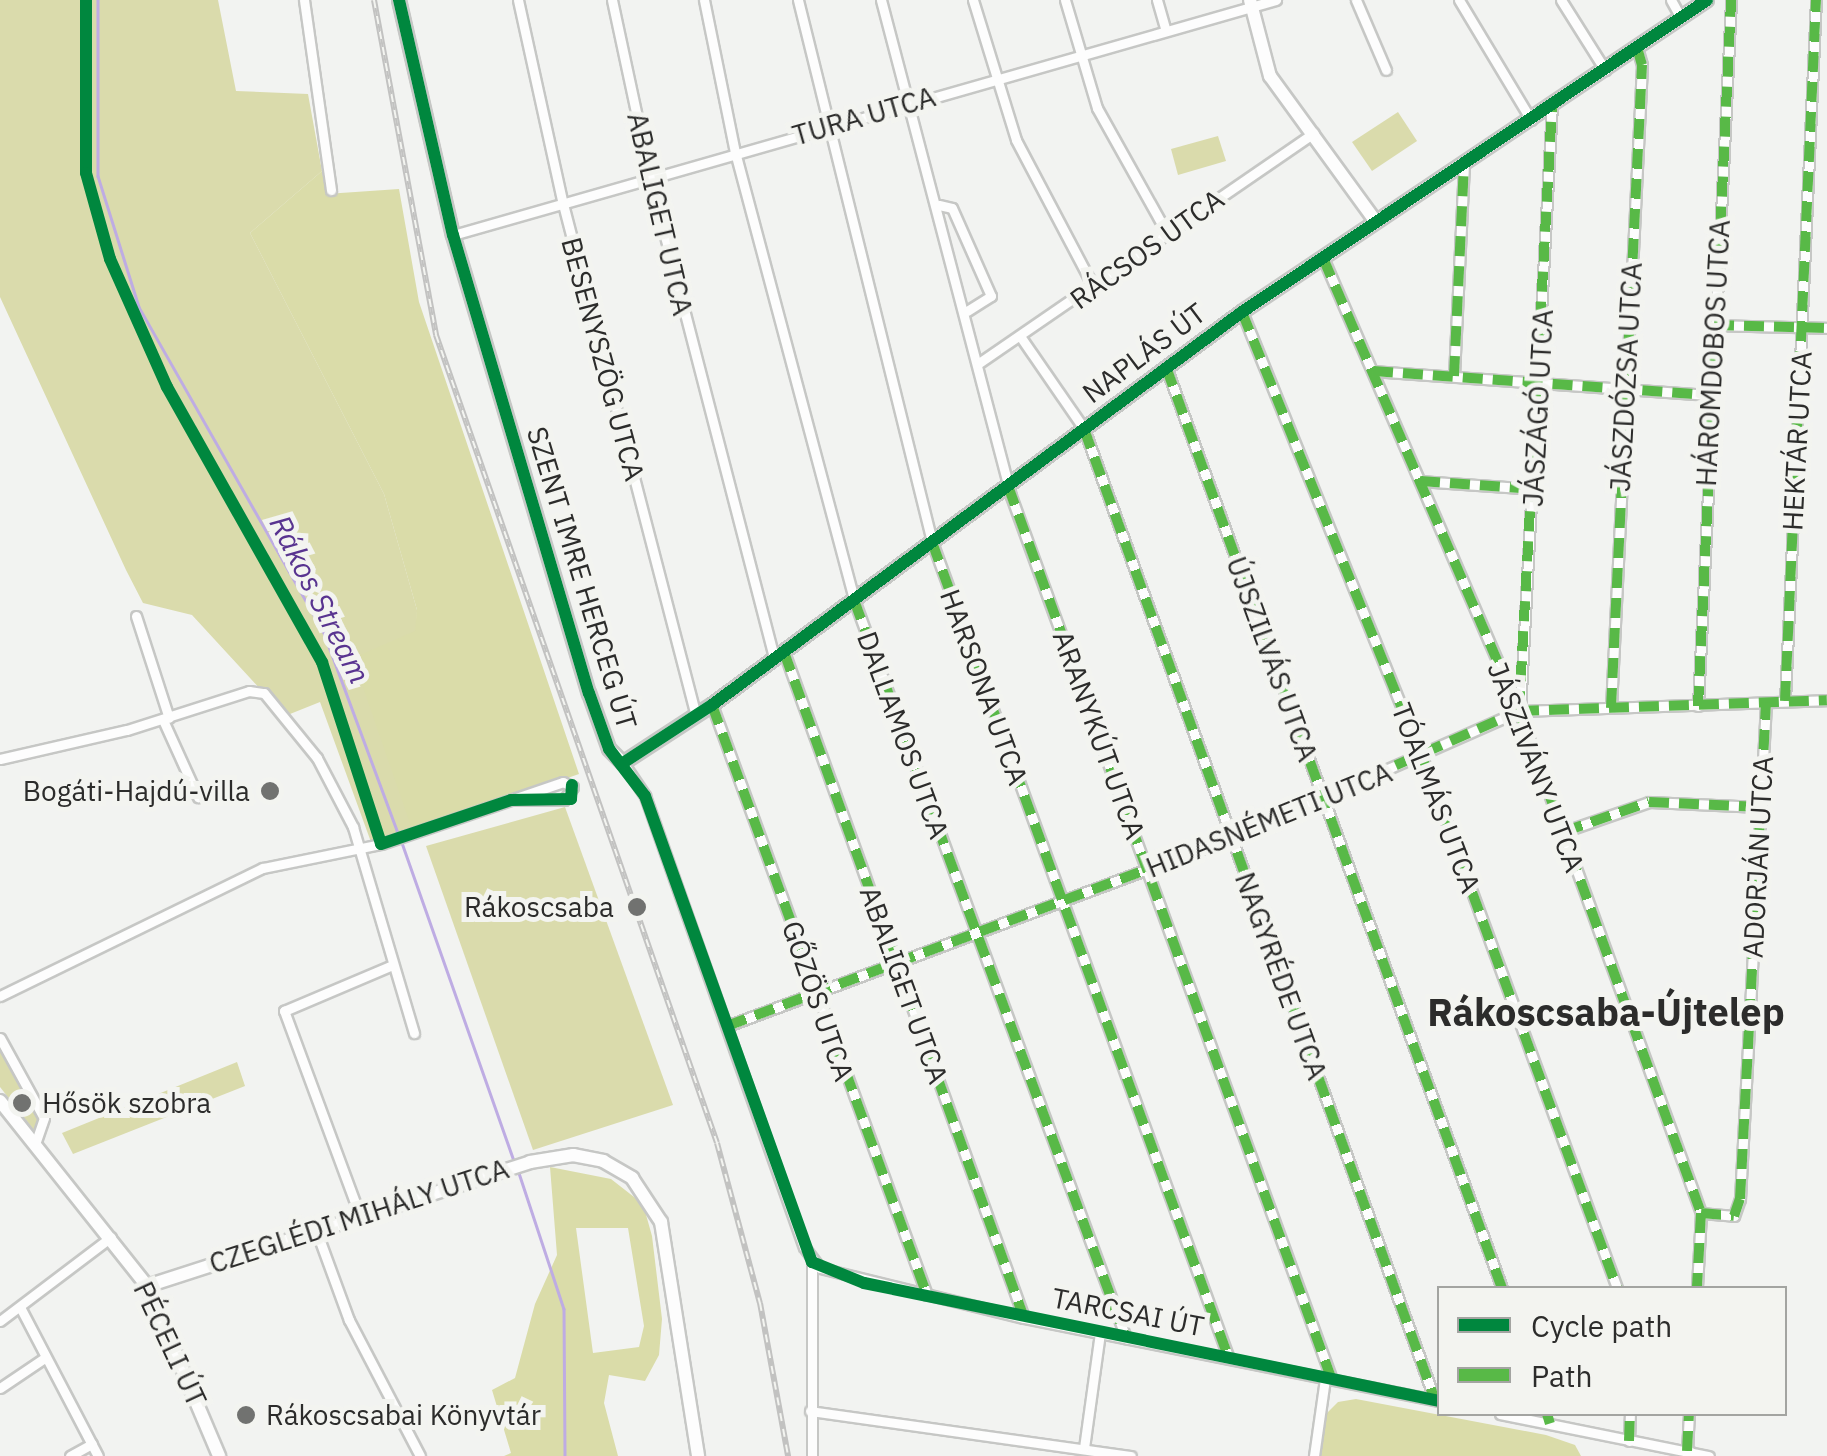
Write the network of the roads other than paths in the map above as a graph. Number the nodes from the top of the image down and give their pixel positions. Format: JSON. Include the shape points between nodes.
{"nodes":[{"id":1,"x":304,"y":0,"type":"edge"},
{"id":2,"x":400,"y":0,"type":"edge"},
{"id":3,"x":518,"y":0,"type":"edge"},
{"id":4,"x":612,"y":0,"type":"edge"},
{"id":5,"x":704,"y":0,"type":"edge"},
{"id":6,"x":798,"y":0,"type":"edge"},
{"id":7,"x":881,"y":0,"type":"edge"},
{"id":8,"x":973,"y":0,"type":"edge"},
{"id":9,"x":1065,"y":0,"type":"edge"},
{"id":10,"x":1157,"y":0,"type":"edge"},
{"id":11,"x":1276,"y":0,"type":"edge"},
{"id":12,"x":1356,"y":0,"type":"edge"},
{"id":13,"x":1459,"y":0,"type":"edge"},
{"id":14,"x":1562,"y":0,"type":"edge"},
{"id":15,"x":1670,"y":0,"type":"edge"},
{"id":16,"x":1708,"y":0,"type":"edge"},
{"id":17,"x":1732,"y":0,"type":"edge"},
{"id":18,"x":1816,"y":0,"type":"edge"},
{"id":19,"x":1251,"y":3,"type":"edge"},
{"id":20,"x":1681,"y":18,"type":"junction"},
{"id":21,"x":1165,"y":28,"type":"junction"},
{"id":22,"x":1637,"y":48,"type":"junction"},
{"id":23,"x":1079,"y":53,"type":"junction"},
{"id":24,"x":1386,"y":70,"type":"dead end"},
{"id":25,"x":1605,"y":70,"type":"junction"},
{"id":26,"x":996,"y":78,"type":"junction"},
{"id":27,"x":910,"y":103,"type":"junction"},
{"id":28,"x":1552,"y":105,"type":"junction"},
{"id":29,"x":1531,"y":120,"type":"junction"},
{"id":30,"x":824,"y":128,"type":"junction"},
{"id":31,"x":1314,"y":133,"type":"junction"},
{"id":32,"x":736,"y":152,"type":"junction"},
{"id":33,"x":1464,"y":164,"type":"junction"},
{"id":34,"x":650,"y":178,"type":"junction"},
{"id":35,"x":331,"y":190,"type":"dead end"},
{"id":36,"x":563,"y":204,"type":"junction"},
{"id":37,"x":939,"y":206,"type":"junction"},
{"id":38,"x":1376,"y":222,"type":"junction"},
{"id":39,"x":1168,"y":233,"type":"junction"},
{"id":40,"x":452,"y":235,"type":"junction"},
{"id":41,"x":1323,"y":258,"type":"junction"},
{"id":42,"x":1094,"y":288,"type":"junction"},
{"id":43,"x":967,"y":310,"type":"junction"},
{"id":44,"x":1242,"y":312,"type":"junction"},
{"id":45,"x":1714,"y":326,"type":"junction"},
{"id":46,"x":1802,"y":327,"type":"junction"},
{"id":47,"x":1827,"y":328,"type":"edge"},
{"id":48,"x":1022,"y":339,"type":"junction"},
{"id":49,"x":979,"y":363,"type":"junction"},
{"id":50,"x":1166,"y":366,"type":"junction"},
{"id":51,"x":1373,"y":372,"type":"junction"},
{"id":52,"x":1454,"y":376,"type":"junction"},
{"id":53,"x":1540,"y":382,"type":"junction"},
{"id":54,"x":1624,"y":388,"type":"junction"},
{"id":55,"x":1711,"y":394,"type":"junction"},
{"id":56,"x":1084,"y":429,"type":"junction"},
{"id":57,"x":1420,"y":480,"type":"junction"},
{"id":58,"x":1008,"y":486,"type":"junction"},
{"id":59,"x":1535,"y":489,"type":"junction"},
{"id":60,"x":932,"y":542,"type":"junction"},
{"id":61,"x":854,"y":600,"type":"junction"},
{"id":62,"x":136,"y":616,"type":"dead end"},
{"id":63,"x":779,"y":655,"type":"junction"},
{"id":64,"x":1827,"y":700,"type":"edge"},
{"id":65,"x":1785,"y":701,"type":"junction"},
{"id":66,"x":1766,"y":702,"type":"junction"},
{"id":67,"x":712,"y":705,"type":"junction"},
{"id":68,"x":1698,"y":706,"type":"junction"},
{"id":69,"x":1611,"y":708,"type":"junction"},
{"id":70,"x":1520,"y":711,"type":"junction"},
{"id":71,"x":696,"y":716,"type":"junction"},
{"id":72,"x":166,"y":719,"type":"junction"},
{"id":73,"x":1422,"y":757,"type":"junction"},
{"id":74,"x":0,"y":760,"type":"edge"},
{"id":75,"x":623,"y":763,"type":"junction"},
{"id":76,"x":198,"y":798,"type":"dead end"},
{"id":77,"x":511,"y":800,"type":"junction"},
{"id":78,"x":1324,"y":801,"type":"junction"},
{"id":79,"x":1760,"y":807,"type":"junction"},
{"id":80,"x":1562,"y":832,"type":"junction"},
{"id":81,"x":1231,"y":838,"type":"junction"},
{"id":82,"x":359,"y":848,"type":"junction"},
{"id":83,"x":1148,"y":870,"type":"junction"},
{"id":84,"x":1062,"y":900,"type":"junction"},
{"id":85,"x":975,"y":930,"type":"junction"},
{"id":86,"x":896,"y":964,"type":"junction"},
{"id":87,"x":390,"y":966,"type":"junction"},
{"id":88,"x":814,"y":992,"type":"junction"},
{"id":89,"x":0,"y":996,"type":"edge"},
{"id":90,"x":727,"y":1026,"type":"junction"},
{"id":91,"x":414,"y":1033,"type":"dead end"},
{"id":92,"x":0,"y":1038,"type":"edge"},
{"id":93,"x":0,"y":1101,"type":"edge"},
{"id":94,"x":35,"y":1144,"type":"junction"},
{"id":95,"x":1701,"y":1213,"type":"junction"},
{"id":96,"x":360,"y":1216,"type":"junction"},
{"id":97,"x":316,"y":1230,"type":"junction"},
{"id":98,"x":111,"y":1237,"type":"junction"},
{"id":99,"x":812,"y":1262,"type":"junction"},
{"id":100,"x":148,"y":1286,"type":"junction"},
{"id":101,"x":1501,"y":1286,"type":"edge"},
{"id":102,"x":1616,"y":1286,"type":"edge"},
{"id":103,"x":1697,"y":1286,"type":"edge"},
{"id":104,"x":927,"y":1296,"type":"junction"},
{"id":105,"x":20,"y":1307,"type":"junction"},
{"id":106,"x":1024,"y":1318,"type":"junction"},
{"id":107,"x":0,"y":1321,"type":"edge"},
{"id":108,"x":1100,"y":1333,"type":"junction"},
{"id":109,"x":1126,"y":1338,"type":"junction"},
{"id":110,"x":1228,"y":1356,"type":"junction"},
{"id":111,"x":46,"y":1357,"type":"junction"},
{"id":112,"x":1328,"y":1379,"type":"junction"},
{"id":113,"x":0,"y":1388,"type":"edge"},
{"id":114,"x":1437,"y":1398,"type":"edge"},
{"id":115,"x":1437,"y":1401,"type":"edge"},
{"id":116,"x":810,"y":1411,"type":"junction"},
{"id":117,"x":1520,"y":1416,"type":"edge"},
{"id":118,"x":1630,"y":1416,"type":"edge"},
{"id":119,"x":1689,"y":1416,"type":"edge"},
{"id":120,"x":1549,"y":1419,"type":"edge"},
{"id":121,"x":1629,"y":1441,"type":"junction"},
{"id":122,"x":92,"y":1444,"type":"junction"},
{"id":123,"x":1084,"y":1448,"type":"junction"},
{"id":124,"x":1690,"y":1454,"type":"edge"},
{"id":125,"x":70,"y":1456,"type":"edge"},
{"id":126,"x":98,"y":1456,"type":"edge"},
{"id":127,"x":219,"y":1456,"type":"edge"},
{"id":128,"x":420,"y":1456,"type":"edge"},
{"id":129,"x":698,"y":1456,"type":"edge"},
{"id":130,"x":812,"y":1456,"type":"edge"},
{"id":131,"x":1130,"y":1456,"type":"edge"},
{"id":132,"x":1314,"y":1456,"type":"edge"},
{"id":133,"x":1710,"y":1456,"type":"edge"}],
"edges":[{"from":1,"to":35,"type":"street"},
{"from":2,"to":40,"type":"street","name":"SZENT IMRE HERCEG ÚT"},
{"from":3,"to":36,"type":"street","name":"BESENYSZÖG UTCA"},
{"from":4,"to":34,"type":"street","name":"ABALIGET UTCA"},
{"from":5,"to":32,"type":"street","name":"DALLAMOS UTCA"},
{"from":6,"to":30,"type":"street","name":"HARSONA UTCA"},
{"from":7,"to":27,"type":"street","name":"ARANYKÚT UTCA"},
{"from":8,"to":26,"type":"street"},
{"from":9,"to":23,"type":"street"},
{"from":10,"to":21,"type":"street"},
{"from":11,"to":19,"type":"street","name":"TURA UTCA"},
{"from":12,"to":24,"type":"street"},
{"from":13,"to":29,"type":"street"},
{"from":14,"to":25,"type":"street"},
{"from":15,"to":20,"type":"street"},
{"from":16,"to":20,"type":"street","name":"NAPLÁS ÚT"},
{"from":17,"to":45,"type":"street","name":"HÁROMDOBOS UTCA"},
{"from":18,"to":46,"type":"street","name":"HEKTÁR UTCA"},
{"from":19,"to":21,"type":"street","name":"TURA UTCA"},
{"from":19,"to":31,"type":"street","via":[[1270,76]]},
{"from":20,"to":22,"type":"street","name":"NAPLÁS ÚT"},
{"from":21,"to":23,"type":"street","name":"TURA UTCA"},
{"from":22,"to":25,"type":"street","name":"NAPLÁS ÚT"},
{"from":22,"to":54,"type":"street","name":"JÁSZDÓZSA UTCA","via":[[1642,66]]},
{"from":23,"to":26,"type":"street","name":"TURA UTCA"},
{"from":23,"to":39,"type":"street","via":[[1131,179]]},
{"from":25,"to":28,"type":"street","name":"NAPLÁS ÚT"},
{"from":26,"to":27,"type":"street","name":"TURA UTCA"},
{"from":26,"to":42,"type":"street","via":[[1050,212]]},
{"from":27,"to":30,"type":"street","name":"TURA UTCA"},
{"from":27,"to":37,"type":"street","name":"ARANYKÚT UTCA"},
{"from":28,"to":29,"type":"street","name":"NAPLÁS ÚT"},
{"from":28,"to":53,"type":"street","name":"JÁSZÁGÓ UTCA"},
{"from":29,"to":33,"type":"street","name":"NAPLÁS ÚT"},
{"from":30,"to":32,"type":"street","name":"TURA UTCA"},
{"from":30,"to":60,"type":"street","name":"HARSONA UTCA"},
{"from":31,"to":38,"type":"street"},
{"from":31,"to":39,"type":"street","name":"RÁCSOS UTCA"},
{"from":32,"to":34,"type":"street","name":"TURA UTCA"},
{"from":32,"to":61,"type":"street","name":"DALLAMOS UTCA"},
{"from":33,"to":38,"type":"street","name":"NAPLÁS ÚT"},
{"from":33,"to":52,"type":"street"},
{"from":34,"to":36,"type":"street","name":"TURA UTCA"},
{"from":34,"to":63,"type":"street","name":"ABALIGET UTCA"},
{"from":36,"to":40,"type":"street","name":"TURA UTCA"},
{"from":36,"to":71,"type":"street","name":"BESENYSZÖG UTCA"},
{"from":37,"to":43,"type":"street","name":"ARANYKÚT UTCA"},
{"from":37,"to":43,"type":"street","name":"ARANYKÚT UTCA","via":[[952,208],[991,296]]},
{"from":38,"to":41,"type":"street","name":"NAPLÁS ÚT"},
{"from":39,"to":42,"type":"street","name":"RÁCSOS UTCA"},
{"from":40,"to":75,"type":"street","name":"SZENT IMRE HERCEG ÚT","via":[[596,714],[609,749]]},
{"from":41,"to":44,"type":"street","name":"NAPLÁS ÚT"},
{"from":41,"to":51,"type":"street","name":"JÁSZIVÁNY UTCA"},
{"from":42,"to":48,"type":"street","name":"RÁCSOS UTCA"},
{"from":43,"to":49,"type":"street","name":"ARANYKÚT UTCA"},
{"from":44,"to":50,"type":"street","name":"NAPLÁS ÚT"},
{"from":44,"to":73,"type":"street","name":"TÓALMÁS UTCA"},
{"from":45,"to":46,"type":"street"},
{"from":45,"to":55,"type":"street","name":"HÁROMDOBOS UTCA"},
{"from":46,"to":47,"type":"street"},
{"from":46,"to":65,"type":"street","name":"HEKTÁR UTCA"},
{"from":48,"to":49,"type":"street","name":"RÁCSOS UTCA"},
{"from":48,"to":56,"type":"street","name":"NAGYRÉDE UTCA"},
{"from":49,"to":58,"type":"street","name":"ARANYKÚT UTCA"},
{"from":50,"to":56,"type":"street","name":"NAPLÁS ÚT"},
{"from":50,"to":78,"type":"street","name":"ÚJSZILVÁS UTCA"},
{"from":51,"to":52,"type":"street"},
{"from":51,"to":57,"type":"street","name":"JÁSZIVÁNY UTCA"},
{"from":52,"to":53,"type":"street"},
{"from":53,"to":54,"type":"street"},
{"from":53,"to":59,"type":"street","name":"JÁSZÁGÓ UTCA"},
{"from":54,"to":55,"type":"street"},
{"from":54,"to":69,"type":"street","name":"JÁSZDÓZSA UTCA"},
{"from":55,"to":68,"type":"street","name":"HÁROMDOBOS UTCA"},
{"from":56,"to":58,"type":"street","name":"NAPLÁS ÚT"},
{"from":56,"to":81,"type":"street","name":"NAGYRÉDE UTCA"},
{"from":57,"to":59,"type":"street"},
{"from":57,"to":70,"type":"street","name":"JÁSZIVÁNY UTCA"},
{"from":58,"to":60,"type":"street","name":"NAPLÁS ÚT"},
{"from":58,"to":83,"type":"street","name":"ARANYKÚT UTCA"},
{"from":59,"to":70,"type":"street","name":"JÁSZÁGÓ UTCA"},
{"from":60,"to":61,"type":"street","name":"NAPLÁS ÚT"},
{"from":60,"to":84,"type":"street","name":"HARSONA UTCA"},
{"from":61,"to":63,"type":"street","name":"NAPLÁS ÚT"},
{"from":61,"to":85,"type":"street","name":"DALLAMOS UTCA"},
{"from":62,"to":72,"type":"street"},
{"from":63,"to":67,"type":"street","name":"NAPLÁS ÚT"},
{"from":63,"to":86,"type":"street","name":"ABALIGET UTCA"},
{"from":64,"to":65,"type":"street","name":"HIDASNÉMETI UTCA"},
{"from":65,"to":66,"type":"street","name":"HIDASNÉMETI UTCA"},
{"from":66,"to":68,"type":"street","name":"HIDASNÉMETI UTCA"},
{"from":66,"to":79,"type":"street","name":"ADORJÁN UTCA"},
{"from":67,"to":71,"type":"street","name":"NAPLÁS ÚT"},
{"from":67,"to":88,"type":"street","name":"GŐZÖS UTCA"},
{"from":68,"to":69,"type":"street","name":"HIDASNÉMETI UTCA"},
{"from":69,"to":70,"type":"street","name":"HIDASNÉMETI UTCA"},
{"from":70,"to":73,"type":"street","name":"HIDASNÉMETI UTCA"},
{"from":70,"to":80,"type":"street","name":"JÁSZIVÁNY UTCA"},
{"from":71,"to":75,"type":"street","name":"NAPLÁS ÚT"},
{"from":72,"to":74,"type":"street"},
{"from":72,"to":76,"type":"street"},
{"from":72,"to":82,"type":"street","via":[[249,691],[264,694],[317,758]]},
{"from":73,"to":78,"type":"street","name":"HIDASNÉMETI UTCA"},
{"from":73,"to":102,"type":"street","name":"TÓALMÁS UTCA"},
{"from":75,"to":90,"type":"street","name":"SZENT IMRE HERCEG ÚT","via":[[646,796]]},
{"from":77,"to":77,"type":"street","via":[[564,800],[574,787],[562,782]]},
{"from":77,"to":82,"type":"street"},
{"from":78,"to":81,"type":"street","name":"HIDASNÉMETI UTCA"},
{"from":78,"to":101,"type":"street","name":"ÚJSZILVÁS UTCA"},
{"from":79,"to":80,"type":"street","via":[[1649,802]]},
{"from":79,"to":95,"type":"street","name":"ADORJÁN UTCA","via":[[1738,1211]]},
{"from":80,"to":95,"type":"street","name":"JÁSZIVÁNY UTCA"},
{"from":81,"to":83,"type":"street","name":"HIDASNÉMETI UTCA"},
{"from":81,"to":114,"type":"street","name":"NAGYRÉDE UTCA"},
{"from":82,"to":87,"type":"street"},
{"from":82,"to":89,"type":"street","via":[[263,868]]},
{"from":83,"to":84,"type":"street","name":"HIDASNÉMETI UTCA"},
{"from":83,"to":112,"type":"street","name":"ARANYKÚT UTCA"},
{"from":84,"to":85,"type":"street","name":"HIDASNÉMETI UTCA"},
{"from":84,"to":110,"type":"street","name":"HARSONA UTCA"},
{"from":85,"to":86,"type":"street","name":"HIDASNÉMETI UTCA"},
{"from":85,"to":109,"type":"street","name":"DALLAMOS UTCA"},
{"from":86,"to":88,"type":"street","name":"HIDASNÉMETI UTCA"},
{"from":86,"to":106,"type":"street","name":"ABALIGET UTCA"},
{"from":87,"to":91,"type":"street"},
{"from":87,"to":96,"type":"street","via":[[284,1011]]},
{"from":88,"to":90,"type":"street","name":"HIDASNÉMETI UTCA"},
{"from":88,"to":104,"type":"street","name":"GŐZÖS UTCA"},
{"from":90,"to":99,"type":"street","name":"SZENT IMRE HERCEG ÚT"},
{"from":92,"to":94,"type":"street","via":[[44,1118]]},
{"from":93,"to":94,"type":"street","name":"PÉCELI ÚT"},
{"from":94,"to":98,"type":"street","name":"PÉCELI ÚT"},
{"from":95,"to":103,"type":"street","name":"JÁSZIVÁNY UTCA"},
{"from":96,"to":97,"type":"street","name":"CZEGLÉDI MIHÁLY UTCA"},
{"from":96,"to":129,"type":"street","name":"CZEGLÉDI MIHÁLY UTCA","via":[[528,1162],[573,1155],[632,1178],[661,1222]]},
{"from":97,"to":100,"type":"street","name":"CZEGLÉDI MIHÁLY UTCA"},
{"from":97,"to":128,"type":"street","via":[[350,1320]]},
{"from":98,"to":100,"type":"street","name":"PÉCELI ÚT"},
{"from":98,"to":105,"type":"street"},
{"from":99,"to":104,"type":"street","name":"TARCSAI ÚT","via":[[848,1279]]},
{"from":99,"to":116,"type":"street"},
{"from":100,"to":127,"type":"street","name":"PÉCELI ÚT"},
{"from":104,"to":106,"type":"street","name":"TARCSAI ÚT"},
{"from":105,"to":107,"type":"street"},
{"from":105,"to":111,"type":"street"},
{"from":106,"to":108,"type":"street","name":"TARCSAI ÚT"},
{"from":108,"to":109,"type":"street","name":"TARCSAI ÚT"},
{"from":108,"to":123,"type":"street"},
{"from":109,"to":110,"type":"street","name":"TARCSAI ÚT"},
{"from":110,"to":112,"type":"street","name":"TARCSAI ÚT"},
{"from":111,"to":113,"type":"street"},
{"from":111,"to":122,"type":"street"},
{"from":112,"to":115,"type":"street","name":"TARCSAI ÚT"},
{"from":112,"to":132,"type":"street"},
{"from":116,"to":123,"type":"street"},
{"from":116,"to":130,"type":"street"},
{"from":117,"to":120,"type":"street"},
{"from":118,"to":121,"type":"street"},
{"from":119,"to":124,"type":"street"},
{"from":120,"to":121,"type":"street"},
{"from":121,"to":124,"type":"street"},
{"from":122,"to":125,"type":"street"},
{"from":122,"to":126,"type":"street"},
{"from":123,"to":131,"type":"street"},
{"from":124,"to":133,"type":"street"}]}
